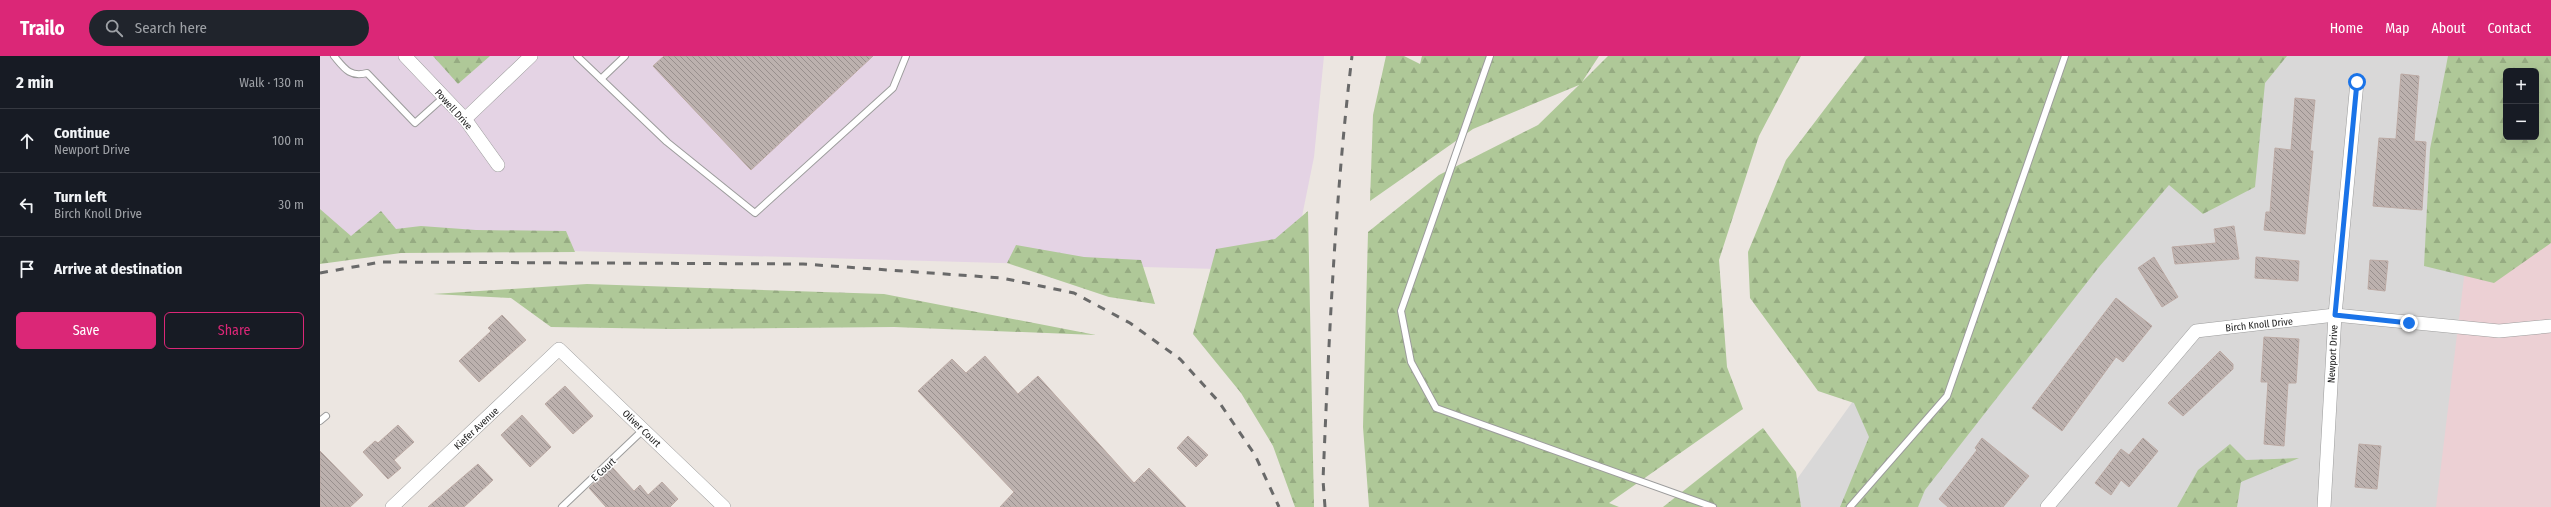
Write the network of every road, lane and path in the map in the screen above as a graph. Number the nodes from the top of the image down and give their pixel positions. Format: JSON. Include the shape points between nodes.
{"nodes":[{"id":1,"x":334,"y":56,"type":"edge"},
{"id":2,"x":405,"y":56,"type":"edge"},
{"id":3,"x":531,"y":56,"type":"edge"},
{"id":4,"x":577,"y":56,"type":"edge"},
{"id":5,"x":625,"y":56,"type":"edge"},
{"id":6,"x":906,"y":56,"type":"edge"},
{"id":7,"x":1490,"y":56,"type":"edge"},
{"id":8,"x":2065,"y":56,"type":"edge"},
{"id":9,"x":601,"y":79,"type":"junction"},
{"id":10,"x":2357,"y":82,"type":"dead end"},
{"id":11,"x":444,"y":97,"type":"junction"},
{"id":12,"x":465,"y":119,"type":"junction"},
{"id":13,"x":498,"y":166,"type":"dead end"},
{"id":14,"x":2335,"y":315,"type":"junction"},
{"id":15,"x":2551,"y":326,"type":"edge"},
{"id":16,"x":559,"y":350,"type":"joint"},
{"id":17,"x":326,"y":416,"type":"dead end"},
{"id":18,"x":320,"y":421,"type":"edge"},
{"id":19,"x":644,"y":430,"type":"junction"},
{"id":20,"x":392,"y":507,"type":"edge"},
{"id":21,"x":562,"y":507,"type":"edge"},
{"id":22,"x":724,"y":507,"type":"edge"},
{"id":23,"x":1713,"y":507,"type":"edge"},
{"id":24,"x":1850,"y":507,"type":"edge"},
{"id":25,"x":2047,"y":507,"type":"edge"},
{"id":26,"x":2324,"y":507,"type":"edge"}],
"edges":[{"from":1,"to":11,"type":"lane","via":[[347,72],[358,76],[367,73],[415,124]]},
{"from":2,"to":11,"type":"street","name":"Powell Drive"},
{"from":3,"to":12,"type":"street"},
{"from":4,"to":9,"type":"lane"},
{"from":5,"to":9,"type":"lane"},
{"from":6,"to":9,"type":"lane","via":[[893,88],[755,213],[667,142]]},
{"from":7,"to":23,"type":"lane","via":[[1401,311],[1412,362],[1436,408]]},
{"from":8,"to":24,"type":"lane","via":[[1947,396]]},
{"from":10,"to":14,"type":"street","name":"Newport Drive"},
{"from":11,"to":12,"type":"street","name":"Powell Drive"},
{"from":12,"to":13,"type":"street","name":"Powell Drive"},
{"from":14,"to":15,"type":"street","name":"Birch Knoll Drive","via":[[2499,331]]},
{"from":14,"to":25,"type":"street","name":"Birch Knoll Drive","via":[[2196,330]]},
{"from":14,"to":26,"type":"street","name":"Newport Drive"},
{"from":16,"to":19,"type":"street","name":"Oliver Court"},
{"from":16,"to":20,"type":"street","name":"Kiefer Avenue"},
{"from":17,"to":18,"type":"lane"},
{"from":19,"to":21,"type":"lane","name":"E Court"},
{"from":19,"to":22,"type":"street","name":"Oliver Court"}]}
